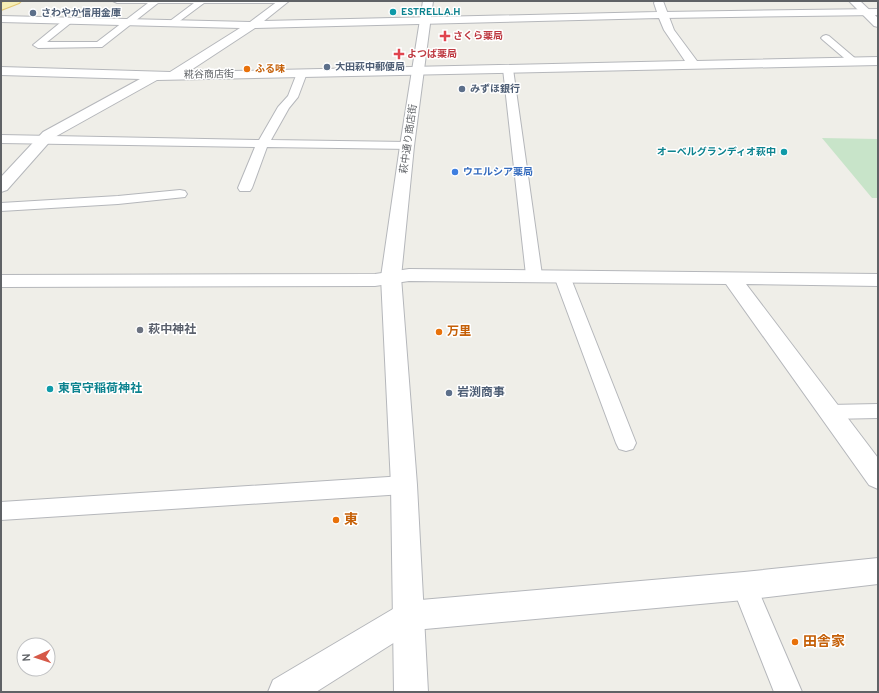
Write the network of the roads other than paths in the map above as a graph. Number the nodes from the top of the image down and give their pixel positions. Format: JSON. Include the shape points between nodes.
{"nodes":[{"id":1,"x":16,"y":1,"type":"edge"},
{"id":2,"x":117,"y":1,"type":"edge"},
{"id":3,"x":155,"y":1,"type":"edge"},
{"id":4,"x":202,"y":1,"type":"edge"},
{"id":5,"x":284,"y":1,"type":"edge"},
{"id":6,"x":428,"y":1,"type":"edge"},
{"id":7,"x":659,"y":1,"type":"edge"},
{"id":8,"x":854,"y":1,"type":"edge"},
{"id":9,"x":1,"y":7,"type":"edge"},
{"id":10,"x":866,"y":12,"type":"junction"},
{"id":11,"x":878,"y":12,"type":"edge"},
{"id":12,"x":663,"y":15,"type":"junction"},
{"id":13,"x":1,"y":19,"type":"edge"},
{"id":14,"x":69,"y":20,"type":"junction"},
{"id":15,"x":425,"y":20,"type":"junction"},
{"id":16,"x":129,"y":22,"type":"junction"},
{"id":17,"x":174,"y":23,"type":"junction"},
{"id":18,"x":254,"y":24,"type":"junction"},
{"id":19,"x":878,"y":24,"type":"edge"},
{"id":20,"x":826,"y":38,"type":"dead end"},
{"id":21,"x":853,"y":61,"type":"junction"},
{"id":22,"x":878,"y":61,"type":"edge"},
{"id":23,"x":693,"y":64,"type":"junction"},
{"id":24,"x":508,"y":68,"type":"junction"},
{"id":25,"x":1,"y":71,"type":"edge"},
{"id":26,"x":418,"y":71,"type":"junction"},
{"id":27,"x":302,"y":73,"type":"junction"},
{"id":28,"x":154,"y":76,"type":"junction"},
{"id":29,"x":174,"y":76,"type":"junction"},
{"id":30,"x":1,"y":139,"type":"edge"},
{"id":31,"x":43,"y":139,"type":"junction"},
{"id":32,"x":264,"y":143,"type":"junction"},
{"id":33,"x":407,"y":146,"type":"junction"},
{"id":34,"x":1,"y":187,"type":"edge"},
{"id":35,"x":245,"y":188,"type":"dead end"},
{"id":36,"x":180,"y":194,"type":"dead end"},
{"id":37,"x":1,"y":207,"type":"edge"},
{"id":38,"x":534,"y":275,"type":"junction"},
{"id":39,"x":562,"y":276,"type":"junction"},
{"id":40,"x":391,"y":277,"type":"junction"},
{"id":41,"x":730,"y":278,"type":"junction"},
{"id":42,"x":878,"y":280,"type":"edge"},
{"id":43,"x":1,"y":281,"type":"edge"},
{"id":44,"x":878,"y":411,"type":"edge"},
{"id":45,"x":829,"y":412,"type":"junction"},
{"id":46,"x":626,"y":443,"type":"dead end"},
{"id":47,"x":878,"y":478,"type":"edge"},
{"id":48,"x":404,"y":484,"type":"junction"},
{"id":49,"x":1,"y":511,"type":"edge"},
{"id":50,"x":878,"y":571,"type":"edge"},
{"id":51,"x":744,"y":586,"type":"junction"},
{"id":52,"x":409,"y":616,"type":"junction"},
{"id":53,"x":284,"y":692,"type":"edge"},
{"id":54,"x":411,"y":692,"type":"edge"},
{"id":55,"x":788,"y":692,"type":"edge"}],
"edges":[{"from":1,"to":9,"type":"main road"},
{"from":2,"to":3,"type":"lane"},
{"from":3,"to":4,"type":"lane"},
{"from":3,"to":16,"type":"lane"},
{"from":4,"to":5,"type":"lane"},
{"from":4,"to":17,"type":"lane"},
{"from":5,"to":18,"type":"street"},
{"from":6,"to":15,"type":"street","name":"萩中通り商店街"},
{"from":7,"to":12,"type":"street"},
{"from":8,"to":10,"type":"street"},
{"from":10,"to":11,"type":"lane"},
{"from":10,"to":12,"type":"lane"},
{"from":10,"to":19,"type":"street"},
{"from":12,"to":15,"type":"street"},
{"from":12,"to":23,"type":"street","via":[[669,30]]},
{"from":13,"to":14,"type":"street"},
{"from":14,"to":16,"type":"street"},
{"from":14,"to":16,"type":"lane","via":[[38,44],[99,45]]},
{"from":15,"to":18,"type":"street"},
{"from":15,"to":26,"type":"street","name":"萩中通り商店街"},
{"from":16,"to":17,"type":"street"},
{"from":17,"to":18,"type":"street"},
{"from":18,"to":29,"type":"street"},
{"from":20,"to":21,"type":"lane"},
{"from":21,"to":22,"type":"street","name":"糀谷商店街"},
{"from":21,"to":23,"type":"street","name":"糀谷商店街"},
{"from":23,"to":24,"type":"street","name":"糀谷商店街"},
{"from":24,"to":26,"type":"street","name":"糀谷商店街"},
{"from":24,"to":38,"type":"lane"},
{"from":25,"to":28,"type":"street","name":"糀谷商店街"},
{"from":26,"to":27,"type":"street","name":"糀谷商店街"},
{"from":26,"to":33,"type":"street","name":"萩中通り商店街"},
{"from":27,"to":29,"type":"street","name":"糀谷商店街"},
{"from":27,"to":32,"type":"lane","via":[[293,97],[284,107]]},
{"from":28,"to":29,"type":"street","name":"糀谷商店街"},
{"from":28,"to":31,"type":"street"},
{"from":30,"to":31,"type":"lane"},
{"from":31,"to":32,"type":"lane"},
{"from":31,"to":34,"type":"street"},
{"from":32,"to":33,"type":"lane"},
{"from":32,"to":35,"type":"lane"},
{"from":33,"to":40,"type":"street","name":"萩中通り商店街"},
{"from":36,"to":37,"type":"lane"},
{"from":38,"to":39,"type":"street"},
{"from":38,"to":40,"type":"street"},
{"from":39,"to":41,"type":"street"},
{"from":39,"to":46,"type":"lane"},
{"from":40,"to":43,"type":"street","via":[[367,280]]},
{"from":40,"to":48,"type":"street","name":"萩中通り商店街"},
{"from":41,"to":42,"type":"street"},
{"from":41,"to":45,"type":"street"},
{"from":44,"to":45,"type":"lane"},
{"from":45,"to":47,"type":"street"},
{"from":48,"to":49,"type":"lane"},
{"from":48,"to":52,"type":"street","name":"萩中通り商店街"},
{"from":50,"to":51,"type":"street"},
{"from":51,"to":52,"type":"street","via":[[687,598]]},
{"from":51,"to":55,"type":"lane"},
{"from":52,"to":53,"type":"street"},
{"from":52,"to":54,"type":"street","name":"萩中通り商店街"}]}
